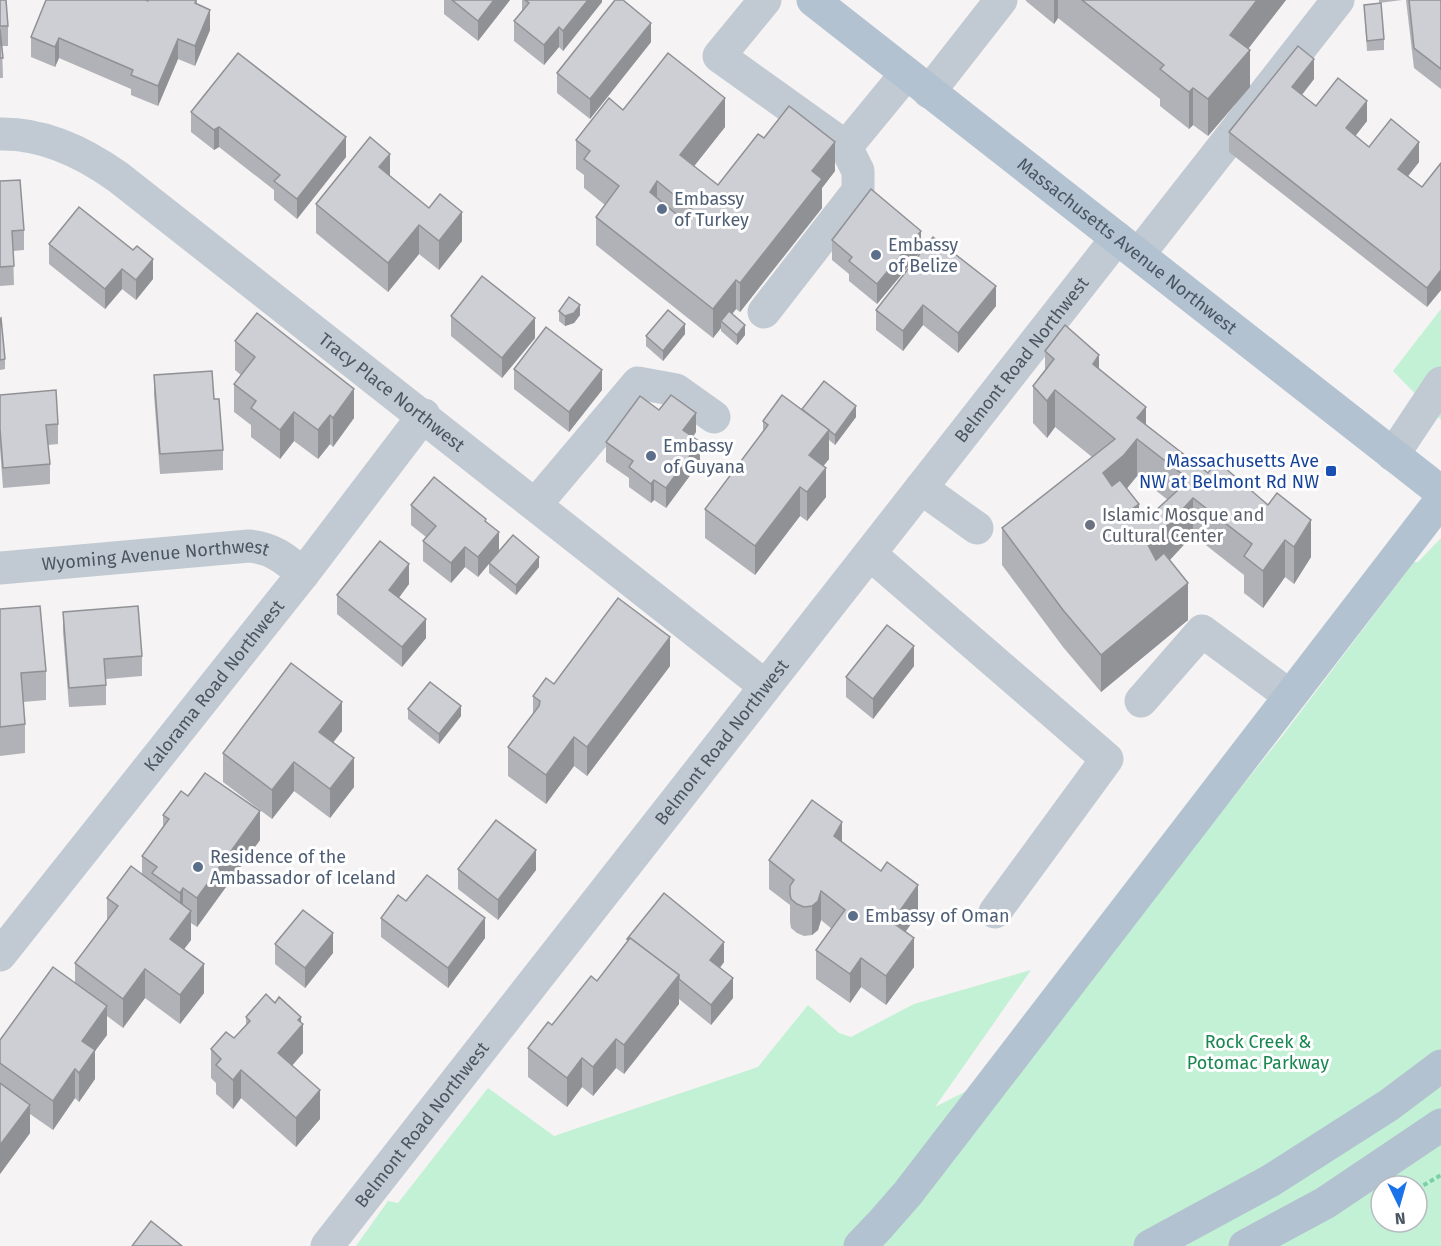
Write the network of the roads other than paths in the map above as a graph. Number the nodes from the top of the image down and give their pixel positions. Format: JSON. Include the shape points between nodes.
{"nodes":[{"id":1,"x":765,"y":0,"type":"edge"},
{"id":2,"x":813,"y":0,"type":"edge"},
{"id":3,"x":1001,"y":0,"type":"edge"},
{"id":4,"x":1338,"y":0,"type":"edge"},
{"id":5,"x":918,"y":83,"type":"junction"},
{"id":6,"x":0,"y":134,"type":"edge"},
{"id":7,"x":846,"y":147,"type":"junction"},
{"id":8,"x":1128,"y":246,"type":"junction"},
{"id":9,"x":764,"y":312,"type":"dead end"},
{"id":10,"x":1441,"y":383,"type":"edge"},
{"id":11,"x":424,"y":415,"type":"junction"},
{"id":12,"x":714,"y":417,"type":"dead end"},
{"id":13,"x":1393,"y":455,"type":"junction"},
{"id":14,"x":921,"y":488,"type":"junction"},
{"id":15,"x":1441,"y":492,"type":"edge"},
{"id":16,"x":1441,"y":500,"type":"edge"},
{"id":17,"x":536,"y":504,"type":"junction"},
{"id":18,"x":977,"y":528,"type":"dead end"},
{"id":19,"x":870,"y":554,"type":"junction"},
{"id":20,"x":0,"y":568,"type":"edge"},
{"id":21,"x":303,"y":573,"type":"junction"},
{"id":22,"x":765,"y":686,"type":"junction"},
{"id":23,"x":1290,"y":696,"type":"junction"},
{"id":24,"x":1141,"y":701,"type":"dead end"},
{"id":25,"x":995,"y":912,"type":"dead end"},
{"id":26,"x":0,"y":955,"type":"edge"},
{"id":27,"x":1441,"y":1066,"type":"edge"},
{"id":28,"x":1441,"y":1125,"type":"edge"},
{"id":29,"x":327,"y":1246,"type":"edge"},
{"id":30,"x":860,"y":1246,"type":"edge"},
{"id":31,"x":1150,"y":1246,"type":"edge"},
{"id":32,"x":1245,"y":1246,"type":"edge"}],
"edges":[{"from":1,"to":7,"type":"street","via":[[718,56]]},
{"from":2,"to":5,"type":"main road","name":"Massachusetts Avenue Northwest"},
{"from":3,"to":5,"type":"street"},
{"from":4,"to":8,"type":"street","name":"Belmont Road Northwest"},
{"from":5,"to":7,"type":"street"},
{"from":5,"to":8,"type":"main road","name":"Massachusetts Avenue Northwest"},
{"from":6,"to":11,"type":"street","name":"Tracy Place Northwest","via":[[48,140],[102,165]]},
{"from":7,"to":9,"type":"street","via":[[858,171],[858,191]]},
{"from":8,"to":13,"type":"main road","name":"Massachusetts Avenue Northwest"},
{"from":8,"to":14,"type":"street","name":"Belmont Road Northwest"},
{"from":10,"to":13,"type":"street"},
{"from":11,"to":17,"type":"street","name":"Tracy Place Northwest"},
{"from":11,"to":21,"type":"street","name":"Kalorama Road Northwest"},
{"from":12,"to":17,"type":"street","via":[[676,390],[638,383]]},
{"from":13,"to":15,"type":"main road","name":"Massachusetts Avenue Northwest"},
{"from":14,"to":18,"type":"street"},
{"from":14,"to":19,"type":"street","name":"Belmont Road Northwest"},
{"from":16,"to":23,"type":"main road"},
{"from":17,"to":22,"type":"street","name":"Tracy Place Northwest"},
{"from":19,"to":22,"type":"street","name":"Belmont Road Northwest"},
{"from":19,"to":25,"type":"street","via":[[1107,759]]},
{"from":20,"to":21,"type":"street","name":"Wyoming Avenue Northwest","via":[[249,546],[272,551]]},
{"from":21,"to":26,"type":"street","name":"Kalorama Road Northwest"},
{"from":22,"to":29,"type":"street","name":"Belmont Road Northwest"},
{"from":23,"to":24,"type":"street","via":[[1202,632]]},
{"from":23,"to":30,"type":"main road","via":[[908,1192]]},
{"from":27,"to":31,"type":"main road","via":[[1389,1105],[1270,1181]]},
{"from":28,"to":32,"type":"main road","via":[[1325,1203]]}]}
